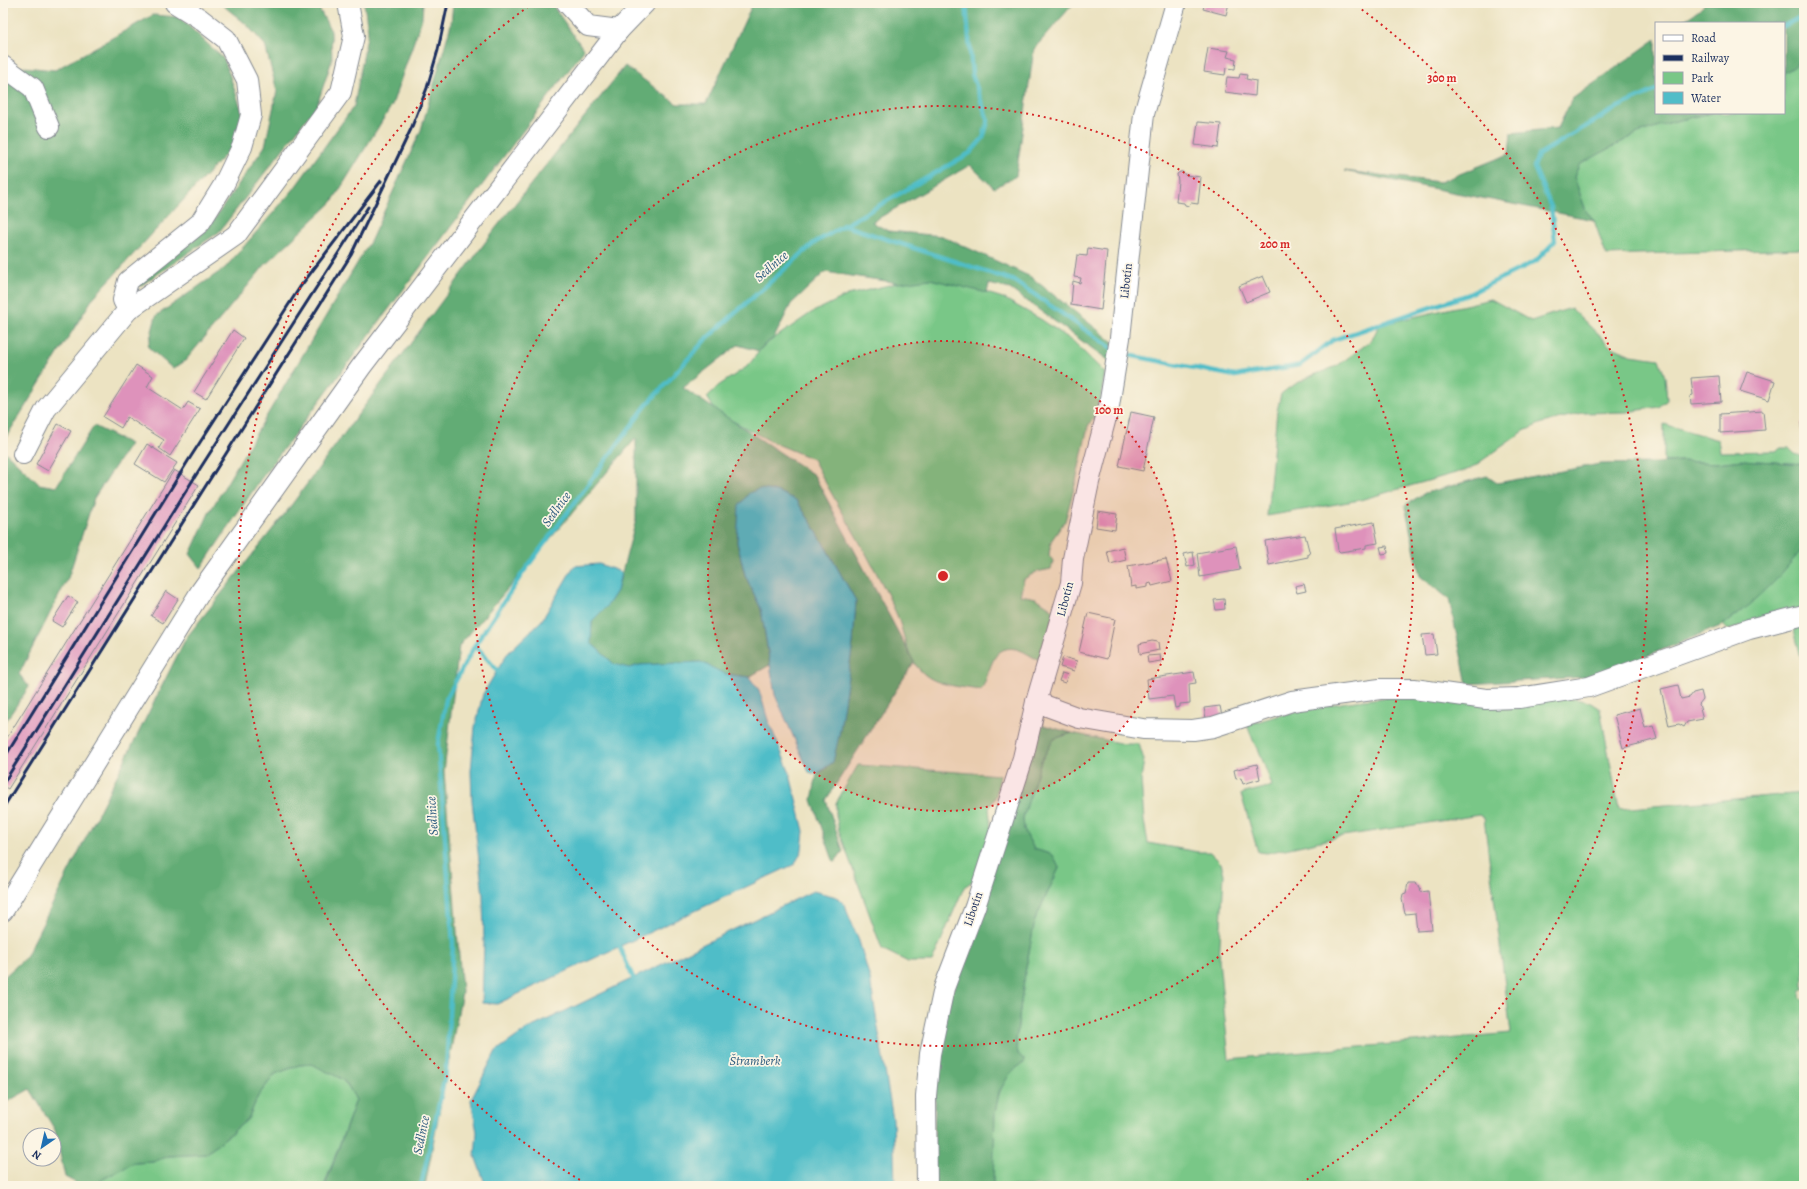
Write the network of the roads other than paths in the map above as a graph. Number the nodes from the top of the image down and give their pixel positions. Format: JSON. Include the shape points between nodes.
{"nodes":[{"id":1,"x":175,"y":3,"type":"edge"},
{"id":2,"x":348,"y":3,"type":"edge"},
{"id":3,"x":567,"y":3,"type":"edge"},
{"id":4,"x":645,"y":3,"type":"edge"},
{"id":5,"x":1176,"y":3,"type":"edge"},
{"id":6,"x":619,"y":30,"type":"junction"},
{"id":7,"x":3,"y":66,"type":"edge"},
{"id":8,"x":49,"y":127,"type":"dead end"},
{"id":9,"x":128,"y":310,"type":"junction"},
{"id":10,"x":23,"y":454,"type":"dead end"},
{"id":11,"x":1804,"y":615,"type":"edge"},
{"id":12,"x":1036,"y":702,"type":"junction"},
{"id":13,"x":3,"y":911,"type":"edge"},
{"id":14,"x":927,"y":1186,"type":"edge"}],
"edges":[{"from":1,"to":9,"type":"street","via":[[226,39],[247,80],[251,115],[242,147],[223,186],[200,223],[128,281],[123,300]]},
{"from":2,"to":9,"type":"street","via":[[354,36],[341,92],[236,235]]},
{"from":3,"to":6,"type":"street","via":[[588,26]]},
{"from":4,"to":6,"type":"street"},
{"from":5,"to":12,"type":"street","name":"Libotín","via":[[1144,114],[1120,338],[1109,406],[1090,482],[1071,582]]},
{"from":6,"to":13,"type":"street","via":[[361,367],[201,591]]},
{"from":7,"to":8,"type":"street","via":[[33,88]]},
{"from":9,"to":10,"type":"street","via":[[46,409]]},
{"from":11,"to":12,"type":"street","via":[[1749,630],[1589,687],[1519,698],[1486,699],[1414,689],[1380,689],[1292,701],[1213,727],[1193,730],[1143,729],[1079,718]]},
{"from":12,"to":14,"type":"street","name":"Libotín","via":[[1023,758],[975,906],[944,988],[930,1054],[925,1142]]}]}
